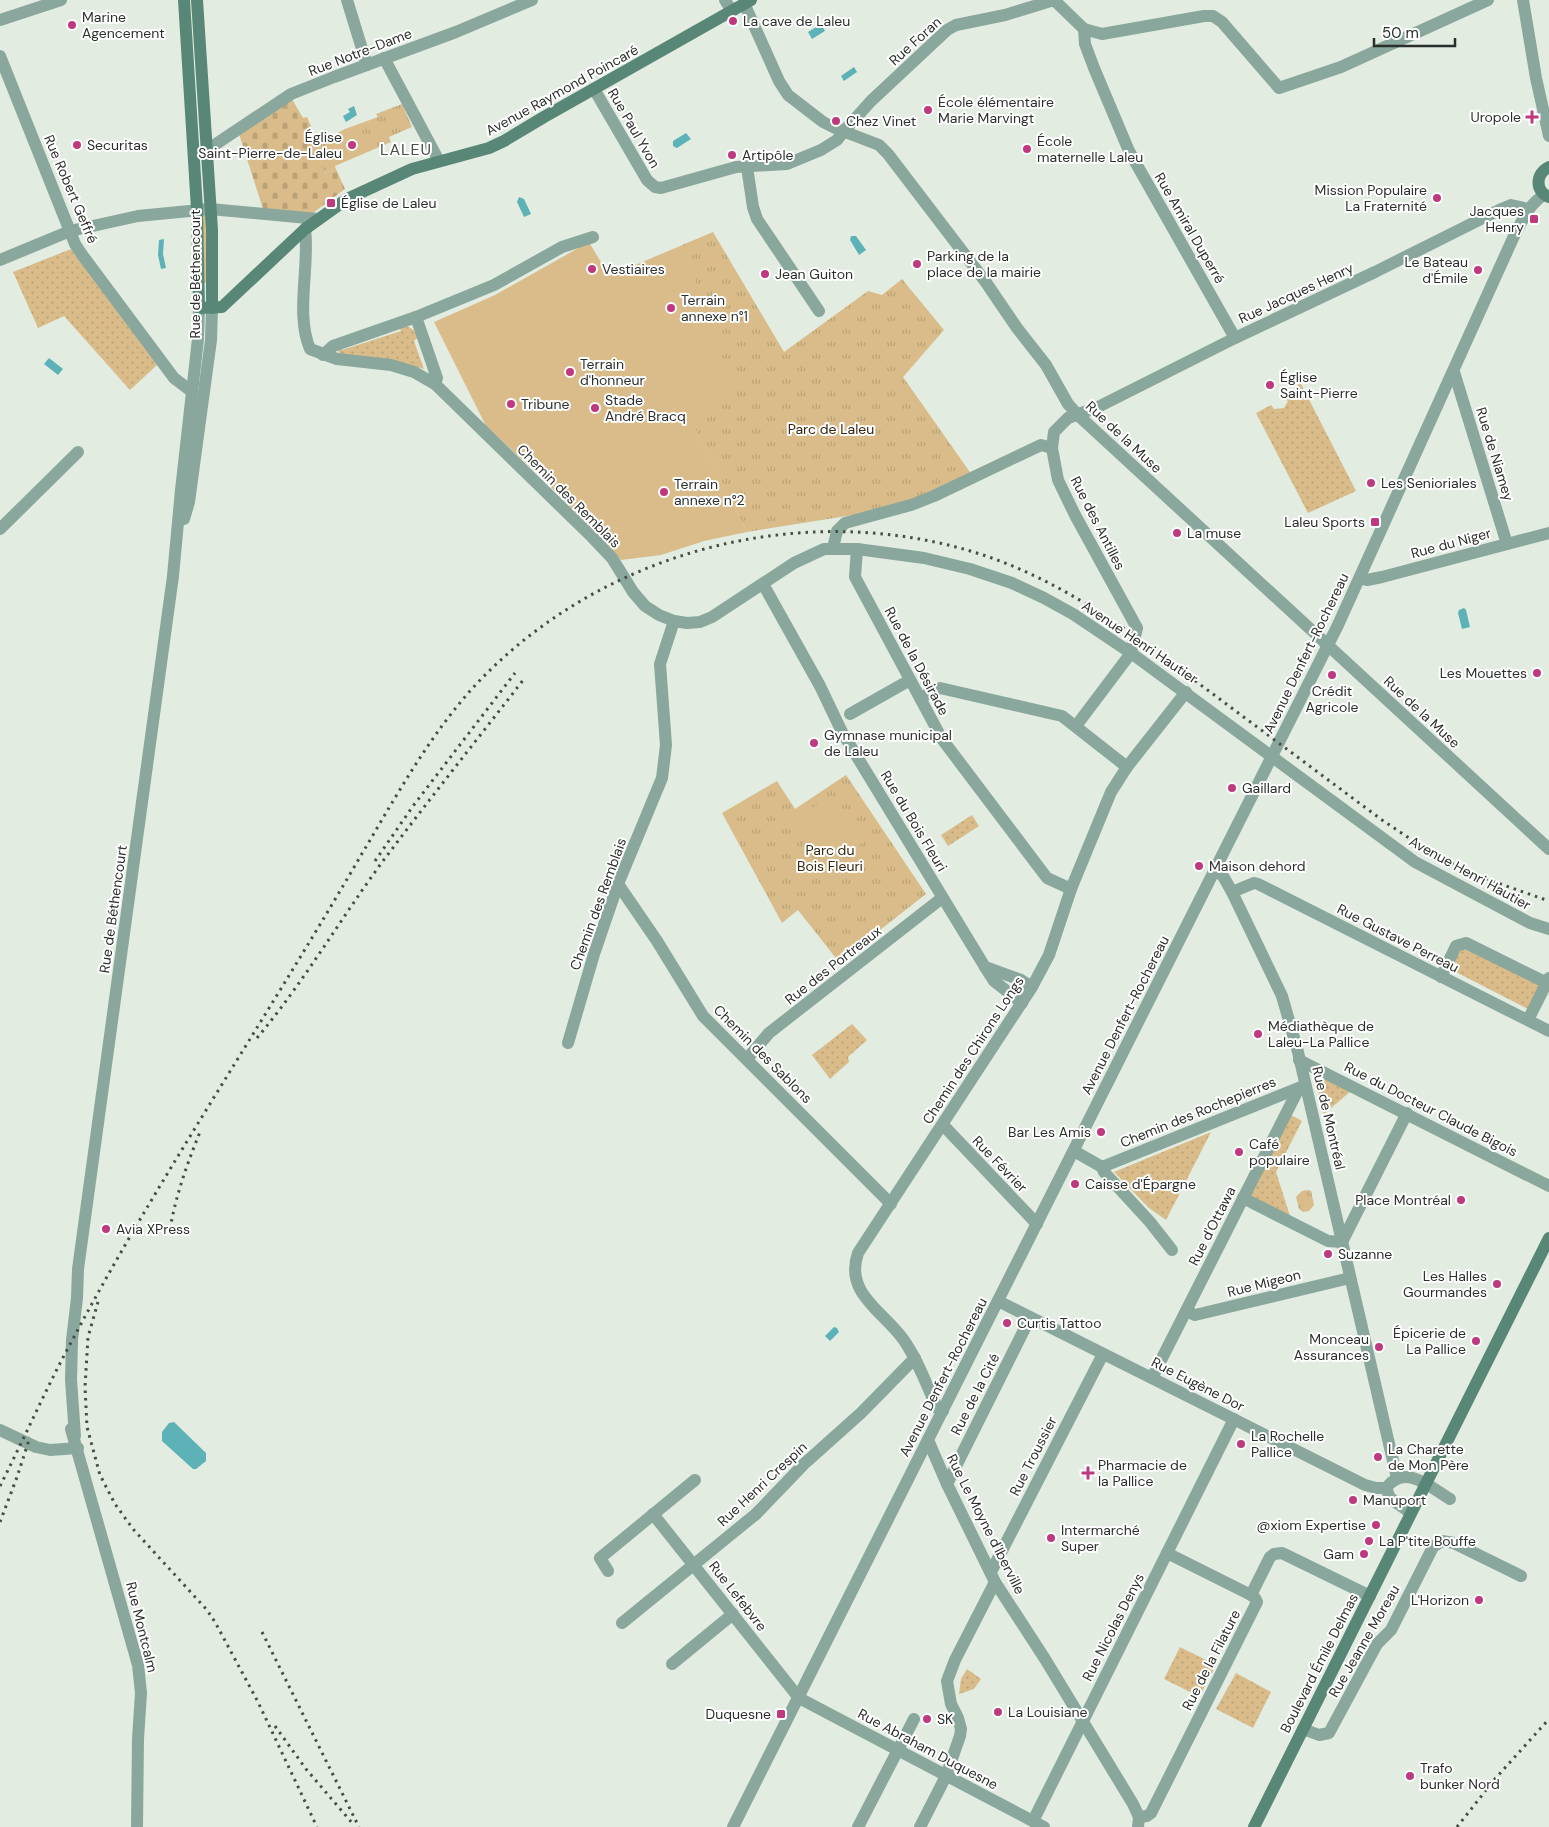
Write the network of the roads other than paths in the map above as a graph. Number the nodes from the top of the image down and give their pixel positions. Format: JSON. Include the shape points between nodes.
{"nodes":[{"id":1,"x":61,"y":0,"type":"edge"},
{"id":2,"x":184,"y":0,"type":"edge"},
{"id":3,"x":197,"y":0,"type":"edge"},
{"id":4,"x":347,"y":0,"type":"edge"},
{"id":5,"x":532,"y":0,"type":"edge"},
{"id":6,"x":1054,"y":0,"type":"edge"},
{"id":7,"x":1488,"y":0,"type":"edge"},
{"id":8,"x":1523,"y":0,"type":"edge"},
{"id":9,"x":747,"y":2,"type":"edge"},
{"id":10,"x":728,"y":5,"type":"edge"},
{"id":11,"x":0,"y":20,"type":"edge"},
{"id":12,"x":1084,"y":29,"type":"junction"},
{"id":13,"x":0,"y":56,"type":"edge"},
{"id":14,"x":384,"y":58,"type":"junction"},
{"id":15,"x":367,"y":65,"type":"junction"},
{"id":16,"x":594,"y":89,"type":"junction"},
{"id":17,"x":844,"y":131,"type":"junction"},
{"id":18,"x":1549,"y":136,"type":"edge"},
{"id":19,"x":206,"y":150,"type":"junction"},
{"id":20,"x":438,"y":161,"type":"junction"},
{"id":21,"x":1547,"y":165,"type":"edge"},
{"id":22,"x":747,"y":166,"type":"junction"},
{"id":23,"x":1544,"y":193,"type":"edge"},
{"id":24,"x":204,"y":209,"type":"junction"},
{"id":25,"x":1528,"y":209,"type":"junction"},
{"id":26,"x":295,"y":217,"type":"junction"},
{"id":27,"x":318,"y":219,"type":"junction"},
{"id":28,"x":305,"y":229,"type":"junction"},
{"id":29,"x":70,"y":231,"type":"junction"},
{"id":30,"x":593,"y":238,"type":"dead end"},
{"id":31,"x":0,"y":260,"type":"edge"},
{"id":32,"x":199,"y":308,"type":"junction"},
{"id":33,"x":212,"y":308,"type":"junction"},
{"id":34,"x":819,"y":311,"type":"dead end"},
{"id":35,"x":416,"y":316,"type":"junction"},
{"id":36,"x":1235,"y":338,"type":"junction"},
{"id":37,"x":323,"y":355,"type":"junction"},
{"id":38,"x":1454,"y":372,"type":"junction"},
{"id":39,"x":435,"y":384,"type":"junction"},
{"id":40,"x":192,"y":386,"type":"junction"},
{"id":41,"x":1079,"y":416,"type":"junction"},
{"id":42,"x":1052,"y":448,"type":"junction"},
{"id":43,"x":78,"y":452,"type":"dead end"},
{"id":44,"x":189,"y":502,"type":"junction"},
{"id":45,"x":0,"y":529,"type":"edge"},
{"id":46,"x":1549,"y":533,"type":"edge"},
{"id":47,"x":1507,"y":544,"type":"junction"},
{"id":48,"x":177,"y":546,"type":"junction"},
{"id":49,"x":833,"y":548,"type":"junction"},
{"id":50,"x":857,"y":549,"type":"junction"},
{"id":51,"x":1360,"y":578,"type":"junction"},
{"id":52,"x":763,"y":584,"type":"junction"},
{"id":53,"x":674,"y":621,"type":"junction"},
{"id":54,"x":1328,"y":647,"type":"junction"},
{"id":55,"x":1131,"y":653,"type":"junction"},
{"id":56,"x":910,"y":680,"type":"junction"},
{"id":57,"x":1186,"y":692,"type":"junction"},
{"id":58,"x":920,"y":698,"type":"junction"},
{"id":59,"x":850,"y":714,"type":"dead end"},
{"id":60,"x":1076,"y":726,"type":"junction"},
{"id":61,"x":1272,"y":756,"type":"junction"},
{"id":62,"x":1127,"y":768,"type":"junction"},
{"id":63,"x":1549,"y":849,"type":"edge"},
{"id":64,"x":1215,"y":870,"type":"junction"},
{"id":65,"x":618,"y":884,"type":"junction"},
{"id":66,"x":1071,"y":889,"type":"junction"},
{"id":67,"x":1232,"y":892,"type":"junction"},
{"id":68,"x":942,"y":898,"type":"junction"},
{"id":69,"x":1549,"y":929,"type":"edge"},
{"id":70,"x":985,"y":967,"type":"junction"},
{"id":71,"x":1441,"y":977,"type":"junction"},
{"id":72,"x":1548,"y":981,"type":"edge"},
{"id":73,"x":1032,"y":987,"type":"junction"},
{"id":74,"x":1022,"y":1002,"type":"junction"},
{"id":75,"x":1528,"y":1020,"type":"junction"},
{"id":76,"x":1549,"y":1031,"type":"edge"},
{"id":77,"x":568,"y":1044,"type":"dead end"},
{"id":78,"x":747,"y":1060,"type":"junction"},
{"id":79,"x":1300,"y":1060,"type":"junction"},
{"id":80,"x":1302,"y":1086,"type":"junction"},
{"id":81,"x":1407,"y":1114,"type":"junction"},
{"id":82,"x":943,"y":1125,"type":"junction"},
{"id":83,"x":1074,"y":1150,"type":"junction"},
{"id":84,"x":1102,"y":1167,"type":"junction"},
{"id":85,"x":1549,"y":1186,"type":"edge"},
{"id":86,"x":1243,"y":1198,"type":"junction"},
{"id":87,"x":892,"y":1204,"type":"junction"},
{"id":88,"x":1037,"y":1224,"type":"junction"},
{"id":89,"x":1549,"y":1238,"type":"edge"},
{"id":90,"x":1342,"y":1242,"type":"junction"},
{"id":91,"x":1172,"y":1250,"type":"dead end"},
{"id":92,"x":1350,"y":1278,"type":"junction"},
{"id":93,"x":998,"y":1301,"type":"junction"},
{"id":94,"x":1186,"y":1311,"type":"junction"},
{"id":95,"x":1030,"y":1318,"type":"junction"},
{"id":96,"x":1102,"y":1354,"type":"junction"},
{"id":97,"x":915,"y":1358,"type":"junction"},
{"id":98,"x":1152,"y":1378,"type":"junction"},
{"id":99,"x":942,"y":1411,"type":"junction"},
{"id":100,"x":1234,"y":1420,"type":"junction"},
{"id":101,"x":0,"y":1428,"type":"edge"},
{"id":102,"x":928,"y":1440,"type":"junction"},
{"id":103,"x":76,"y":1441,"type":"junction"},
{"id":104,"x":1397,"y":1478,"type":"junction"},
{"id":105,"x":695,"y":1480,"type":"dead end"},
{"id":106,"x":947,"y":1484,"type":"junction"},
{"id":107,"x":1426,"y":1485,"type":"junction"},
{"id":108,"x":1386,"y":1488,"type":"junction"},
{"id":109,"x":1450,"y":1499,"type":"dead end"},
{"id":110,"x":1411,"y":1513,"type":"junction"},
{"id":111,"x":653,"y":1514,"type":"junction"},
{"id":112,"x":1167,"y":1553,"type":"junction"},
{"id":113,"x":695,"y":1565,"type":"junction"},
{"id":114,"x":608,"y":1571,"type":"dead end"},
{"id":115,"x":1521,"y":1576,"type":"dead end"},
{"id":116,"x":993,"y":1577,"type":"junction"},
{"id":117,"x":1252,"y":1595,"type":"junction"},
{"id":118,"x":1370,"y":1596,"type":"junction"},
{"id":119,"x":734,"y":1614,"type":"junction"},
{"id":120,"x":622,"y":1623,"type":"dead end"},
{"id":121,"x":672,"y":1664,"type":"dead end"},
{"id":122,"x":799,"y":1698,"type":"junction"},
{"id":123,"x":914,"y":1719,"type":"dead end"},
{"id":124,"x":1083,"y":1721,"type":"junction"},
{"id":125,"x":1303,"y":1729,"type":"junction"},
{"id":126,"x":898,"y":1750,"type":"junction"},
{"id":127,"x":946,"y":1776,"type":"junction"},
{"id":128,"x":1032,"y":1821,"type":"junction"},
{"id":129,"x":1139,"y":1822,"type":"edge"},
{"id":130,"x":137,"y":1827,"type":"edge"},
{"id":131,"x":733,"y":1827,"type":"edge"},
{"id":132,"x":858,"y":1827,"type":"edge"},
{"id":133,"x":920,"y":1827,"type":"edge"},
{"id":134,"x":1044,"y":1827,"type":"edge"},
{"id":135,"x":1254,"y":1827,"type":"edge"}],
"edges":[{"from":1,"to":11,"type":"street"},
{"from":2,"to":24,"type":"main road","name":"Rue de Béthencourt"},
{"from":3,"to":19,"type":"main road","name":"Rue de Béthencourt"},
{"from":4,"to":15,"type":"street"},
{"from":5,"to":14,"type":"street","name":"Rue Notre-Dame"},
{"from":6,"to":12,"type":"street"},
{"from":6,"to":17,"type":"street","name":"Rue Foran","via":[[952,27],[871,101]]},
{"from":7,"to":12,"type":"street","via":[[1341,67],[1279,88],[1222,22],[1213,16],[1102,34]]},
{"from":8,"to":18,"type":"street"},
{"from":9,"to":10,"type":"main road","name":"Avenue Raymond Poincaré"},
{"from":9,"to":17,"type":"street","name":"Rue de la Muse","via":[[779,81],[788,95],[823,122]]},
{"from":10,"to":16,"type":"main road","name":"Avenue Raymond Poincaré"},
{"from":12,"to":36,"type":"street","name":"Rue Amiral Duperré","via":[[1085,44],[1129,151]]},
{"from":13,"to":29,"type":"street","name":"Rue Robert Geffré"},
{"from":14,"to":15,"type":"street","name":"Rue Notre-Dame"},
{"from":14,"to":20,"type":"street"},
{"from":15,"to":19,"type":"street","name":"Rue Notre-Dame","via":[[291,94]]},
{"from":16,"to":20,"type":"main road","name":"Avenue Raymond Poincaré","via":[[489,148]]},
{"from":16,"to":22,"type":"street","name":"Rue Paul Yvon","via":[[647,180],[655,187]]},
{"from":17,"to":22,"type":"street","name":"Rue Paul Yvon","via":[[829,145],[790,163]]},
{"from":17,"to":41,"type":"street","name":"Rue de la Muse","via":[[879,145],[888,154],[1054,375],[1068,404]]},
{"from":19,"to":24,"type":"main road","name":"Rue de Béthencourt"},
{"from":20,"to":27,"type":"main road","name":"Avenue Raymond Poincaré","via":[[404,172],[347,199]]},
{"from":21,"to":23,"type":"main road","via":[[1539,177]]},
{"from":22,"to":34,"type":"street","via":[[757,219]]},
{"from":23,"to":25,"type":"street","name":"Avenue Denfert-Rochereau","via":[[1534,190]]},
{"from":24,"to":26,"type":"street"},
{"from":24,"to":29,"type":"street","via":[[138,216]]},
{"from":24,"to":32,"type":"main road","name":"Rue de Béthencourt"},
{"from":24,"to":33,"type":"main road","name":"Rue de Béthencourt"},
{"from":25,"to":36,"type":"street","name":"Rue Jacques Henry","via":[[1510,206],[1499,210]]},
{"from":25,"to":38,"type":"street","name":"Avenue Denfert-Rochereau"},
{"from":26,"to":27,"type":"street"},
{"from":26,"to":28,"type":"street"},
{"from":27,"to":28,"type":"main road","name":"Avenue Raymond Poincaré"},
{"from":28,"to":33,"type":"main road","name":"Avenue Raymond Poincaré","via":[[233,298],[222,307]]},
{"from":28,"to":37,"type":"street","name":"Chemin des Remblais","via":[[306,340],[310,349]]},
{"from":29,"to":31,"type":"street"},
{"from":29,"to":40,"type":"street","name":"Rue Robert Geffré","via":[[83,256],[174,378]]},
{"from":30,"to":35,"type":"street","via":[[562,247],[494,285]]},
{"from":32,"to":33,"type":"main road"},
{"from":32,"to":40,"type":"street","name":"Rue de Béthencourt"},
{"from":33,"to":44,"type":"street","name":"Rue de Béthencourt","via":[[212,340]]},
{"from":35,"to":37,"type":"street","via":[[333,346]]},
{"from":35,"to":39,"type":"street","via":[[437,378]]},
{"from":36,"to":41,"type":"street","name":"Rue Jacques Henry"},
{"from":37,"to":39,"type":"street","name":"Chemin des Remblais","via":[[337,360],[391,365],[414,372]]},
{"from":38,"to":47,"type":"street","name":"Rue de Niamey"},
{"from":38,"to":51,"type":"street","name":"Avenue Denfert-Rochereau"},
{"from":39,"to":53,"type":"street","name":"Chemin des Remblais","via":[[612,558],[645,606]]},
{"from":40,"to":44,"type":"street","via":[[199,387],[186,489]]},
{"from":40,"to":48,"type":"street","name":"Rue de Béthencourt"},
{"from":41,"to":42,"type":"street","name":"Rue des Antilles","via":[[1068,418],[1054,432]]},
{"from":41,"to":54,"type":"street","name":"Rue de la Muse"},
{"from":42,"to":49,"type":"street","via":[[1041,445],[911,505],[845,522],[837,531]]},
{"from":42,"to":55,"type":"street","name":"Rue des Antilles","via":[[1058,480],[1137,628]]},
{"from":43,"to":45,"type":"street"},
{"from":44,"to":48,"type":"street","name":"Rue de Béthencourt"},
{"from":46,"to":47,"type":"street","name":"Rue du Niger"},
{"from":47,"to":51,"type":"street","name":"Rue du Niger","via":[[1382,577]]},
{"from":48,"to":103,"type":"street","name":"Rue de Béthencourt","via":[[66,1340],[65,1381],[70,1426]]},
{"from":49,"to":50,"type":"street","name":"Avenue Henri Hautier"},
{"from":49,"to":52,"type":"street","name":"Avenue Henri Hautier","via":[[806,556]]},
{"from":50,"to":55,"type":"street","name":"Avenue Henri Hautier","via":[[924,558],[1012,584],[1073,614]]},
{"from":50,"to":56,"type":"street","name":"Rue de la Désirade","via":[[854,577]]},
{"from":51,"to":54,"type":"street","name":"Avenue Denfert-Rochereau"},
{"from":52,"to":53,"type":"street","name":"Avenue Henri Hautier","via":[[700,622]]},
{"from":52,"to":68,"type":"street","name":"Rue du Bois Fleuri","via":[[842,732]]},
{"from":53,"to":65,"type":"street","name":"Chemin des Remblais","via":[[660,664],[666,745],[662,778]]},
{"from":54,"to":61,"type":"street","name":"Avenue Denfert-Rochereau"},
{"from":54,"to":63,"type":"street","name":"Rue de la Muse"},
{"from":55,"to":57,"type":"street","name":"Avenue Henri Hautier"},
{"from":55,"to":60,"type":"street"},
{"from":56,"to":58,"type":"street","name":"Rue de la Désirade"},
{"from":56,"to":59,"type":"street"},
{"from":57,"to":61,"type":"street","name":"Avenue Henri Hautier"},
{"from":57,"to":62,"type":"street","name":"Chemin des Chirons Longs"},
{"from":58,"to":60,"type":"street","via":[[940,688],[1062,716]]},
{"from":58,"to":66,"type":"street","name":"Rue de la Désirade","via":[[942,739],[1047,878]]},
{"from":60,"to":62,"type":"street"},
{"from":61,"to":64,"type":"street","name":"Avenue Denfert-Rochereau"},
{"from":61,"to":69,"type":"street","name":"Avenue Henri Hautier","via":[[1415,862],[1530,923]]},
{"from":62,"to":66,"type":"street","name":"Chemin des Chirons Longs","via":[[1111,792]]},
{"from":64,"to":67,"type":"street","name":"Rue de Montréal","via":[[1223,876]]},
{"from":64,"to":83,"type":"street","name":"Avenue Denfert-Rochereau"},
{"from":65,"to":77,"type":"street","name":"Chemin des Remblais"},
{"from":65,"to":78,"type":"street","name":"Chemin des Sablons","via":[[703,1016]]},
{"from":66,"to":73,"type":"street","name":"Chemin des Chirons Longs","via":[[1049,955]]},
{"from":67,"to":71,"type":"street","name":"Rue Gustave Perreau","via":[[1258,884]]},
{"from":67,"to":79,"type":"street","name":"Rue de Montréal","via":[[1282,996]]},
{"from":68,"to":70,"type":"street","name":"Rue du Bois Fleuri"},
{"from":68,"to":78,"type":"street","name":"Rue des Portreaux","via":[[770,1033]]},
{"from":70,"to":73,"type":"street"},
{"from":70,"to":74,"type":"street","name":"Rue du Bois Fleuri","via":[[994,981]]},
{"from":71,"to":72,"type":"street","via":[[1456,946],[1466,943]]},
{"from":71,"to":75,"type":"street","name":"Rue Gustave Perreau"},
{"from":72,"to":75,"type":"street"},
{"from":73,"to":74,"type":"street","name":"Chemin des Chirons Longs"},
{"from":74,"to":82,"type":"street","name":"Chemin des Chirons Longs"},
{"from":75,"to":76,"type":"street","name":"Rue Gustave Perreau"},
{"from":78,"to":87,"type":"street","name":"Chemin des Sablons"},
{"from":79,"to":80,"type":"street","name":"Rue de Montréal"},
{"from":79,"to":81,"type":"street","name":"Rue du Docteur Claude Bigois"},
{"from":80,"to":84,"type":"street","name":"Chemin des Rochepierres"},
{"from":80,"to":86,"type":"street","name":"Rue d'Ottawa"},
{"from":80,"to":90,"type":"street","name":"Rue de Montréal"},
{"from":81,"to":85,"type":"street","name":"Rue du Docteur Claude Bigois"},
{"from":81,"to":90,"type":"street"},
{"from":82,"to":87,"type":"street","name":"Chemin des Chirons Longs"},
{"from":82,"to":88,"type":"street","name":"Rue Février"},
{"from":83,"to":84,"type":"street"},
{"from":83,"to":88,"type":"street","name":"Avenue Denfert-Rochereau"},
{"from":84,"to":91,"type":"street"},
{"from":86,"to":90,"type":"street","via":[[1328,1242]]},
{"from":86,"to":94,"type":"street","name":"Rue d'Ottawa"},
{"from":87,"to":97,"type":"street","name":"Chemin des Chirons Longs","via":[[858,1253],[854,1278],[874,1309],[902,1337]]},
{"from":88,"to":93,"type":"street","name":"Avenue Denfert-Rochereau"},
{"from":89,"to":107,"type":"main road","name":"Boulevard Émile Delmas"},
{"from":90,"to":92,"type":"street","name":"Rue de Montréal"},
{"from":92,"to":94,"type":"street","name":"Rue Migeon","via":[[1195,1315]]},
{"from":92,"to":104,"type":"street","name":"Rue de Montréal"},
{"from":93,"to":95,"type":"street","name":"Rue Eugène Dor"},
{"from":93,"to":99,"type":"street","name":"Avenue Denfert-Rochereau"},
{"from":94,"to":98,"type":"street","name":"Rue d'Ottawa"},
{"from":95,"to":96,"type":"street","name":"Rue Eugène Dor"},
{"from":95,"to":106,"type":"street","name":"Rue de la Cité"},
{"from":96,"to":98,"type":"street","name":"Rue Eugène Dor"},
{"from":96,"to":116,"type":"street","name":"Rue Troussier"},
{"from":97,"to":99,"type":"street","name":"Chemin des Chirons Longs","via":[[937,1408]]},
{"from":97,"to":113,"type":"street","name":"Rue Henri Crespin","via":[[756,1514]]},
{"from":98,"to":100,"type":"street","name":"Rue Eugène Dor"},
{"from":99,"to":102,"type":"street","name":"Avenue Denfert-Rochereau"},
{"from":100,"to":108,"type":"street","name":"Rue Eugène Dor","via":[[1364,1484]]},
{"from":100,"to":112,"type":"street","name":"Rue Nicolas Denys"},
{"from":101,"to":103,"type":"street","via":[[39,1440]]},
{"from":102,"to":106,"type":"street","name":"Rue Le Moyne d'Iberville"},
{"from":102,"to":122,"type":"street","name":"Avenue Denfert-Rochereau"},
{"from":103,"to":130,"type":"street","name":"Rue Montcalm","via":[[138,1665],[141,1693]]},
{"from":104,"to":107,"type":"street","via":[[1406,1476]]},
{"from":104,"to":108,"type":"street"},
{"from":105,"to":111,"type":"street"},
{"from":106,"to":116,"type":"street","name":"Rue Le Moyne d'Iberville"},
{"from":107,"to":109,"type":"street"},
{"from":107,"to":110,"type":"main road","name":"Boulevard Émile Delmas"},
{"from":108,"to":110,"type":"street","via":[[1390,1498]]},
{"from":110,"to":118,"type":"main road","name":"Boulevard Émile Delmas"},
{"from":111,"to":113,"type":"street","name":"Rue Lefebvre"},
{"from":111,"to":114,"type":"street","via":[[600,1558]]},
{"from":112,"to":117,"type":"street"},
{"from":112,"to":124,"type":"street","name":"Rue Nicolas Denys"},
{"from":113,"to":119,"type":"street","name":"Rue Lefebvre"},
{"from":113,"to":120,"type":"street","name":"Rue Henri Crespin"},
{"from":115,"to":125,"type":"street","name":"Rue Jeanne Moreau","via":[[1454,1543],[1442,1542],[1433,1546],[1390,1630],[1377,1644],[1329,1733],[1319,1735]]},
{"from":116,"to":124,"type":"street","name":"Rue Le Moyne d'Iberville"},
{"from":116,"to":127,"type":"street","name":"Rue Troussier","via":[[947,1681],[951,1704],[961,1729]]},
{"from":117,"to":118,"type":"street","via":[[1270,1558],[1282,1553]]},
{"from":117,"to":129,"type":"street","name":"Rue de la Filature","via":[[1257,1602],[1255,1608],[1151,1813]]},
{"from":118,"to":125,"type":"main road","name":"Boulevard Émile Delmas"},
{"from":119,"to":121,"type":"street"},
{"from":119,"to":122,"type":"street","name":"Rue Lefebvre"},
{"from":122,"to":126,"type":"street","name":"Rue Abraham Duquesne"},
{"from":122,"to":131,"type":"street","name":"Avenue Denfert-Rochereau"},
{"from":123,"to":126,"type":"street"},
{"from":124,"to":128,"type":"street","name":"Rue Nicolas Denys"},
{"from":124,"to":129,"type":"street","name":"Rue Le Moyne d'Iberville"},
{"from":125,"to":135,"type":"main road","name":"Boulevard Émile Delmas"},
{"from":126,"to":127,"type":"street","name":"Rue Abraham Duquesne"},
{"from":126,"to":132,"type":"street"},
{"from":127,"to":128,"type":"street","name":"Rue Abraham Duquesne"},
{"from":127,"to":133,"type":"street","name":"Rue Troussier"},
{"from":128,"to":134,"type":"street","name":"Rue Abraham Duquesne"}]}
